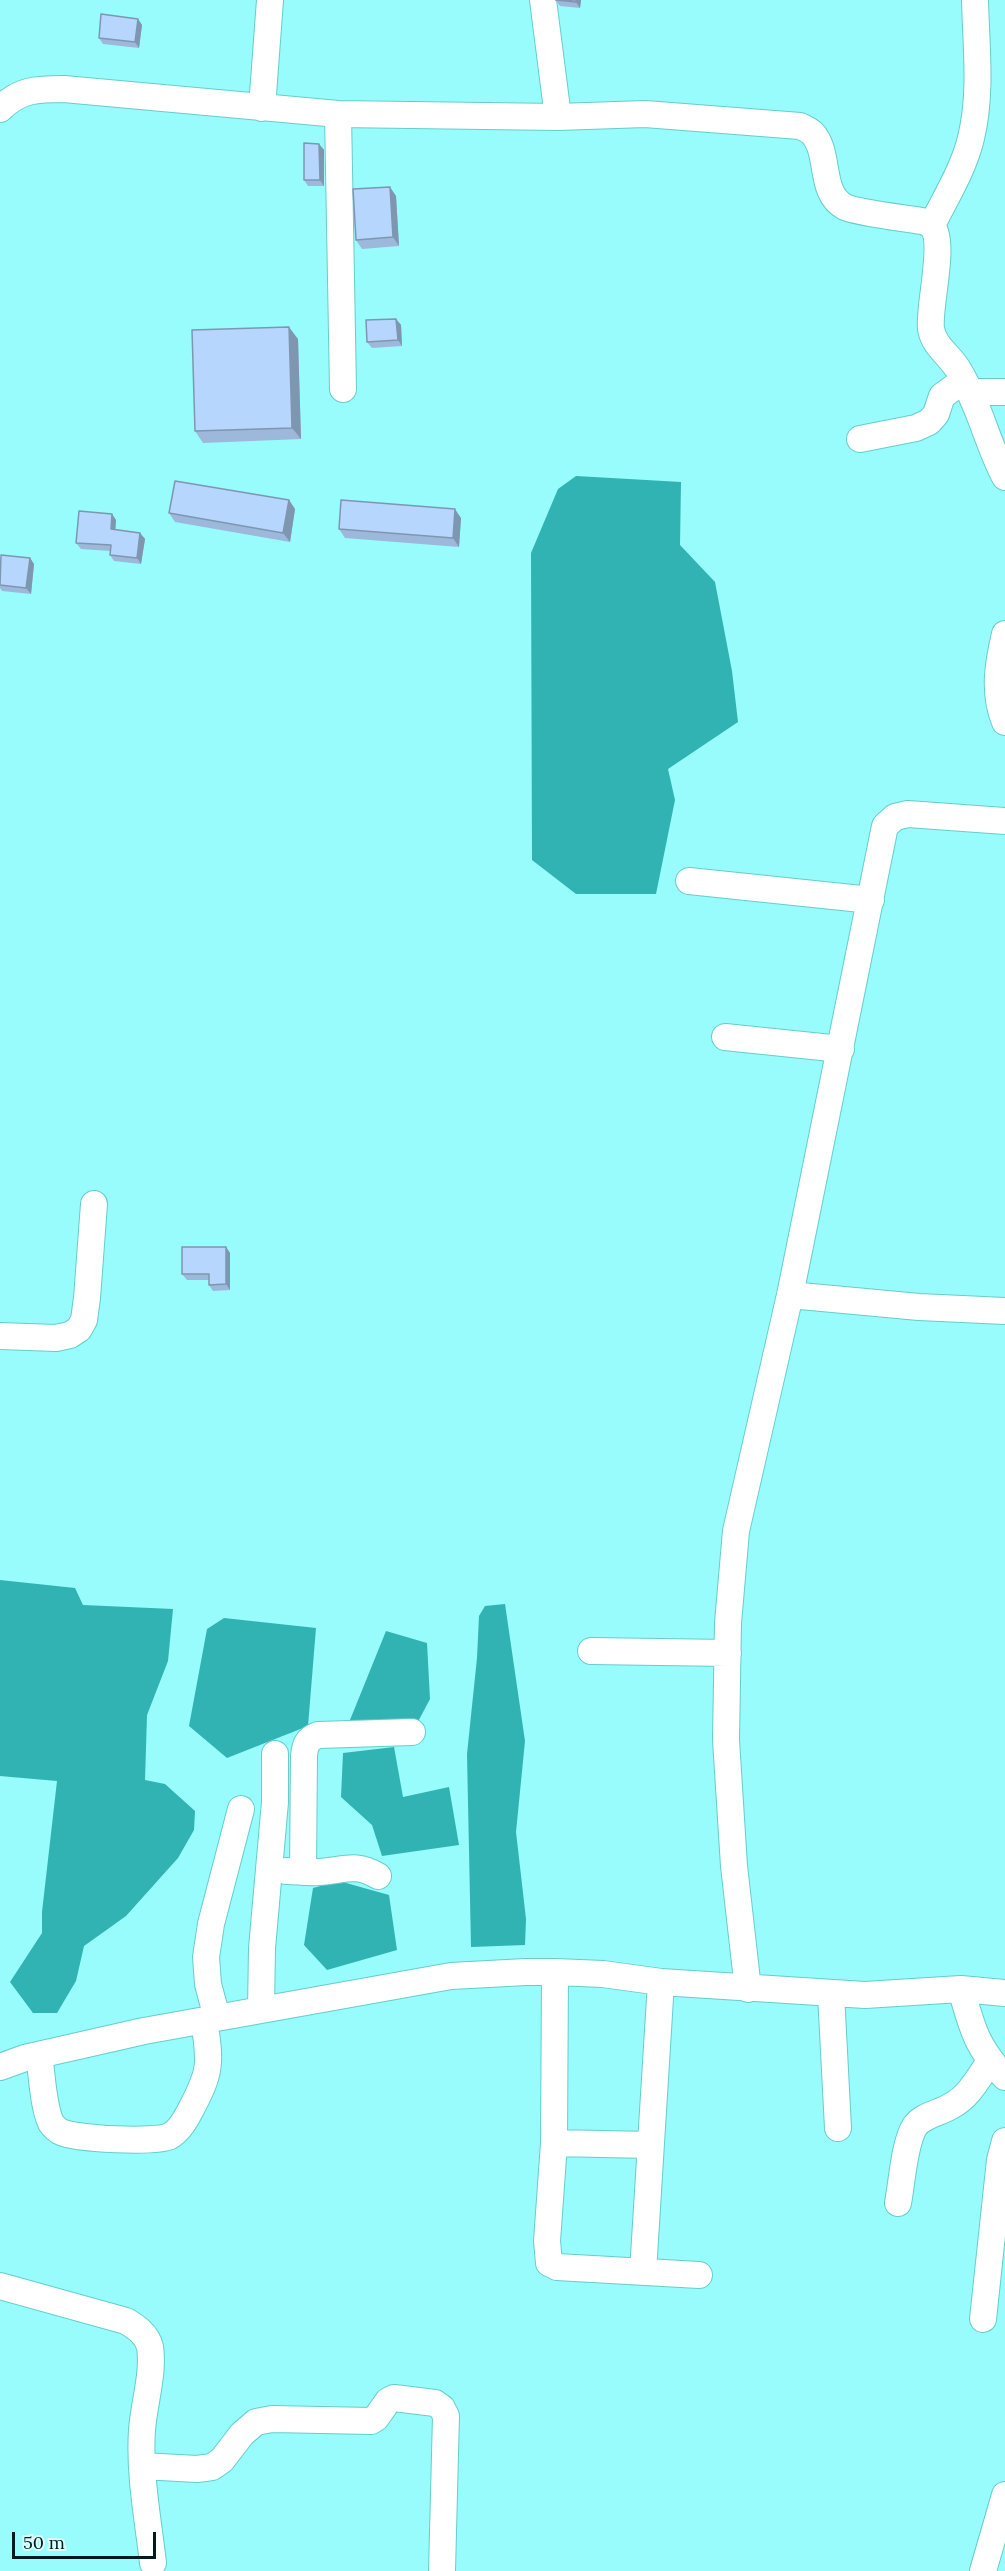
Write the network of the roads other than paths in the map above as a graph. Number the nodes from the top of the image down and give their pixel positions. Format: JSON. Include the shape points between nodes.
{"nodes":[{"id":1,"x":270,"y":0,"type":"edge"},
{"id":2,"x":543,"y":0,"type":"edge"},
{"id":3,"x":975,"y":0,"type":"edge"},
{"id":4,"x":262,"y":108,"type":"junction"},
{"id":5,"x":0,"y":109,"type":"edge"},
{"id":6,"x":338,"y":114,"type":"junction"},
{"id":7,"x":558,"y":117,"type":"junction"},
{"id":8,"x":932,"y":225,"type":"junction"},
{"id":9,"x":968,"y":386,"type":"junction"},
{"id":10,"x":343,"y":389,"type":"dead end"},
{"id":11,"x":1005,"y":392,"type":"edge"},
{"id":12,"x":860,"y":439,"type":"dead end"},
{"id":13,"x":1005,"y":477,"type":"edge"},
{"id":14,"x":1005,"y":634,"type":"edge"},
{"id":15,"x":1005,"y":722,"type":"edge"},
{"id":16,"x":1005,"y":821,"type":"edge"},
{"id":17,"x":689,"y":881,"type":"dead end"},
{"id":18,"x":871,"y":900,"type":"junction"},
{"id":19,"x":725,"y":1037,"type":"dead end"},
{"id":20,"x":841,"y":1049,"type":"junction"},
{"id":21,"x":94,"y":1204,"type":"dead end"},
{"id":22,"x":790,"y":1295,"type":"junction"},
{"id":23,"x":1005,"y":1311,"type":"edge"},
{"id":24,"x":0,"y":1336,"type":"edge"},
{"id":25,"x":591,"y":1651,"type":"dead end"},
{"id":26,"x":728,"y":1653,"type":"junction"},
{"id":27,"x":412,"y":1732,"type":"dead end"},
{"id":28,"x":275,"y":1754,"type":"dead end"},
{"id":29,"x":241,"y":1809,"type":"dead end"},
{"id":30,"x":270,"y":1870,"type":"junction"},
{"id":31,"x":303,"y":1872,"type":"junction"},
{"id":32,"x":378,"y":1876,"type":"dead end"},
{"id":33,"x":555,"y":1972,"type":"junction"},
{"id":34,"x":661,"y":1982,"type":"junction"},
{"id":35,"x":748,"y":1989,"type":"junction"},
{"id":36,"x":961,"y":1989,"type":"junction"},
{"id":37,"x":1005,"y":1993,"type":"edge"},
{"id":38,"x":831,"y":1994,"type":"junction"},
{"id":39,"x":261,"y":2009,"type":"junction"},
{"id":40,"x":210,"y":2019,"type":"junction"},
{"id":41,"x":39,"y":2055,"type":"junction"},
{"id":42,"x":0,"y":2067,"type":"edge"},
{"id":43,"x":997,"y":2069,"type":"edge"},
{"id":44,"x":838,"y":2128,"type":"dead end"},
{"id":45,"x":1005,"y":2141,"type":"edge"},
{"id":46,"x":554,"y":2143,"type":"junction"},
{"id":47,"x":650,"y":2145,"type":"junction"},
{"id":48,"x":898,"y":2203,"type":"dead end"},
{"id":49,"x":643,"y":2272,"type":"junction"},
{"id":50,"x":699,"y":2275,"type":"dead end"},
{"id":51,"x":0,"y":2286,"type":"edge"},
{"id":52,"x":983,"y":2319,"type":"dead end"},
{"id":53,"x":142,"y":2466,"type":"junction"},
{"id":54,"x":1005,"y":2495,"type":"edge"},
{"id":55,"x":153,"y":2562,"type":"dead end"},
{"id":56,"x":442,"y":2571,"type":"edge"},
{"id":57,"x":983,"y":2571,"type":"edge"}],
"edges":[{"from":1,"to":4,"type":"street"},
{"from":2,"to":7,"type":"street"},
{"from":3,"to":8,"type":"street","via":[[976,88],[971,139]]},
{"from":4,"to":5,"type":"street","via":[[64,88],[12,97]]},
{"from":4,"to":6,"type":"street"},
{"from":6,"to":7,"type":"street"},
{"from":6,"to":10,"type":"street"},
{"from":7,"to":8,"type":"street","via":[[645,114],[800,126],[812,132],[819,144],[835,200],[846,208]]},
{"from":8,"to":9,"type":"street","via":[[938,249],[930,315],[932,332],[939,348]]},
{"from":9,"to":11,"type":"street"},
{"from":9,"to":12,"type":"street","via":[[948,390],[929,422]]},
{"from":9,"to":13,"type":"street"},
{"from":14,"to":15,"type":"street","via":[[997,685]]},
{"from":16,"to":18,"type":"street","via":[[908,814],[895,817],[885,826]]},
{"from":17,"to":18,"type":"street"},
{"from":18,"to":20,"type":"street"},
{"from":19,"to":20,"type":"street"},
{"from":20,"to":22,"type":"street"},
{"from":21,"to":24,"type":"street","via":[[87,1298],[80,1329],[56,1338]]},
{"from":22,"to":23,"type":"street"},
{"from":22,"to":26,"type":"street","via":[[736,1531]]},
{"from":25,"to":26,"type":"street"},
{"from":26,"to":35,"type":"street","via":[[726,1740],[734,1866]]},
{"from":27,"to":31,"type":"street","via":[[310,1738],[304,1756]]},
{"from":28,"to":30,"type":"street"},
{"from":29,"to":40,"type":"street","via":[[206,1957]]},
{"from":30,"to":31,"type":"street"},
{"from":30,"to":39,"type":"street"},
{"from":31,"to":32,"type":"street","via":[[365,1868]]},
{"from":33,"to":34,"type":"street"},
{"from":33,"to":39,"type":"street","via":[[451,1976]]},
{"from":33,"to":46,"type":"street"},
{"from":34,"to":35,"type":"street"},
{"from":34,"to":47,"type":"street"},
{"from":35,"to":38,"type":"street"},
{"from":36,"to":37,"type":"street"},
{"from":36,"to":38,"type":"street"},
{"from":36,"to":43,"type":"street","via":[[976,2039]]},
{"from":38,"to":44,"type":"street"},
{"from":39,"to":40,"type":"street"},
{"from":40,"to":41,"type":"street"},
{"from":40,"to":41,"type":"street","via":[[206,2081],[183,2124],[170,2136],[154,2141],[60,2132],[52,2124],[48,2110]]},
{"from":41,"to":42,"type":"street"},
{"from":43,"to":48,"type":"street","via":[[952,2106],[915,2126]]},
{"from":45,"to":52,"type":"street"},
{"from":46,"to":47,"type":"street"},
{"from":46,"to":49,"type":"street","via":[[549,2262],[557,2267]]},
{"from":47,"to":49,"type":"street"},
{"from":49,"to":50,"type":"street"},
{"from":51,"to":53,"type":"street","via":[[126,2321],[146,2337],[150,2347]]},
{"from":53,"to":55,"type":"street"},
{"from":53,"to":56,"type":"street","via":[[212,2467],[256,2422],[273,2419],[361,2423],[376,2418],[394,2398],[435,2403],[446,2416]]},
{"from":54,"to":57,"type":"street"}]}
